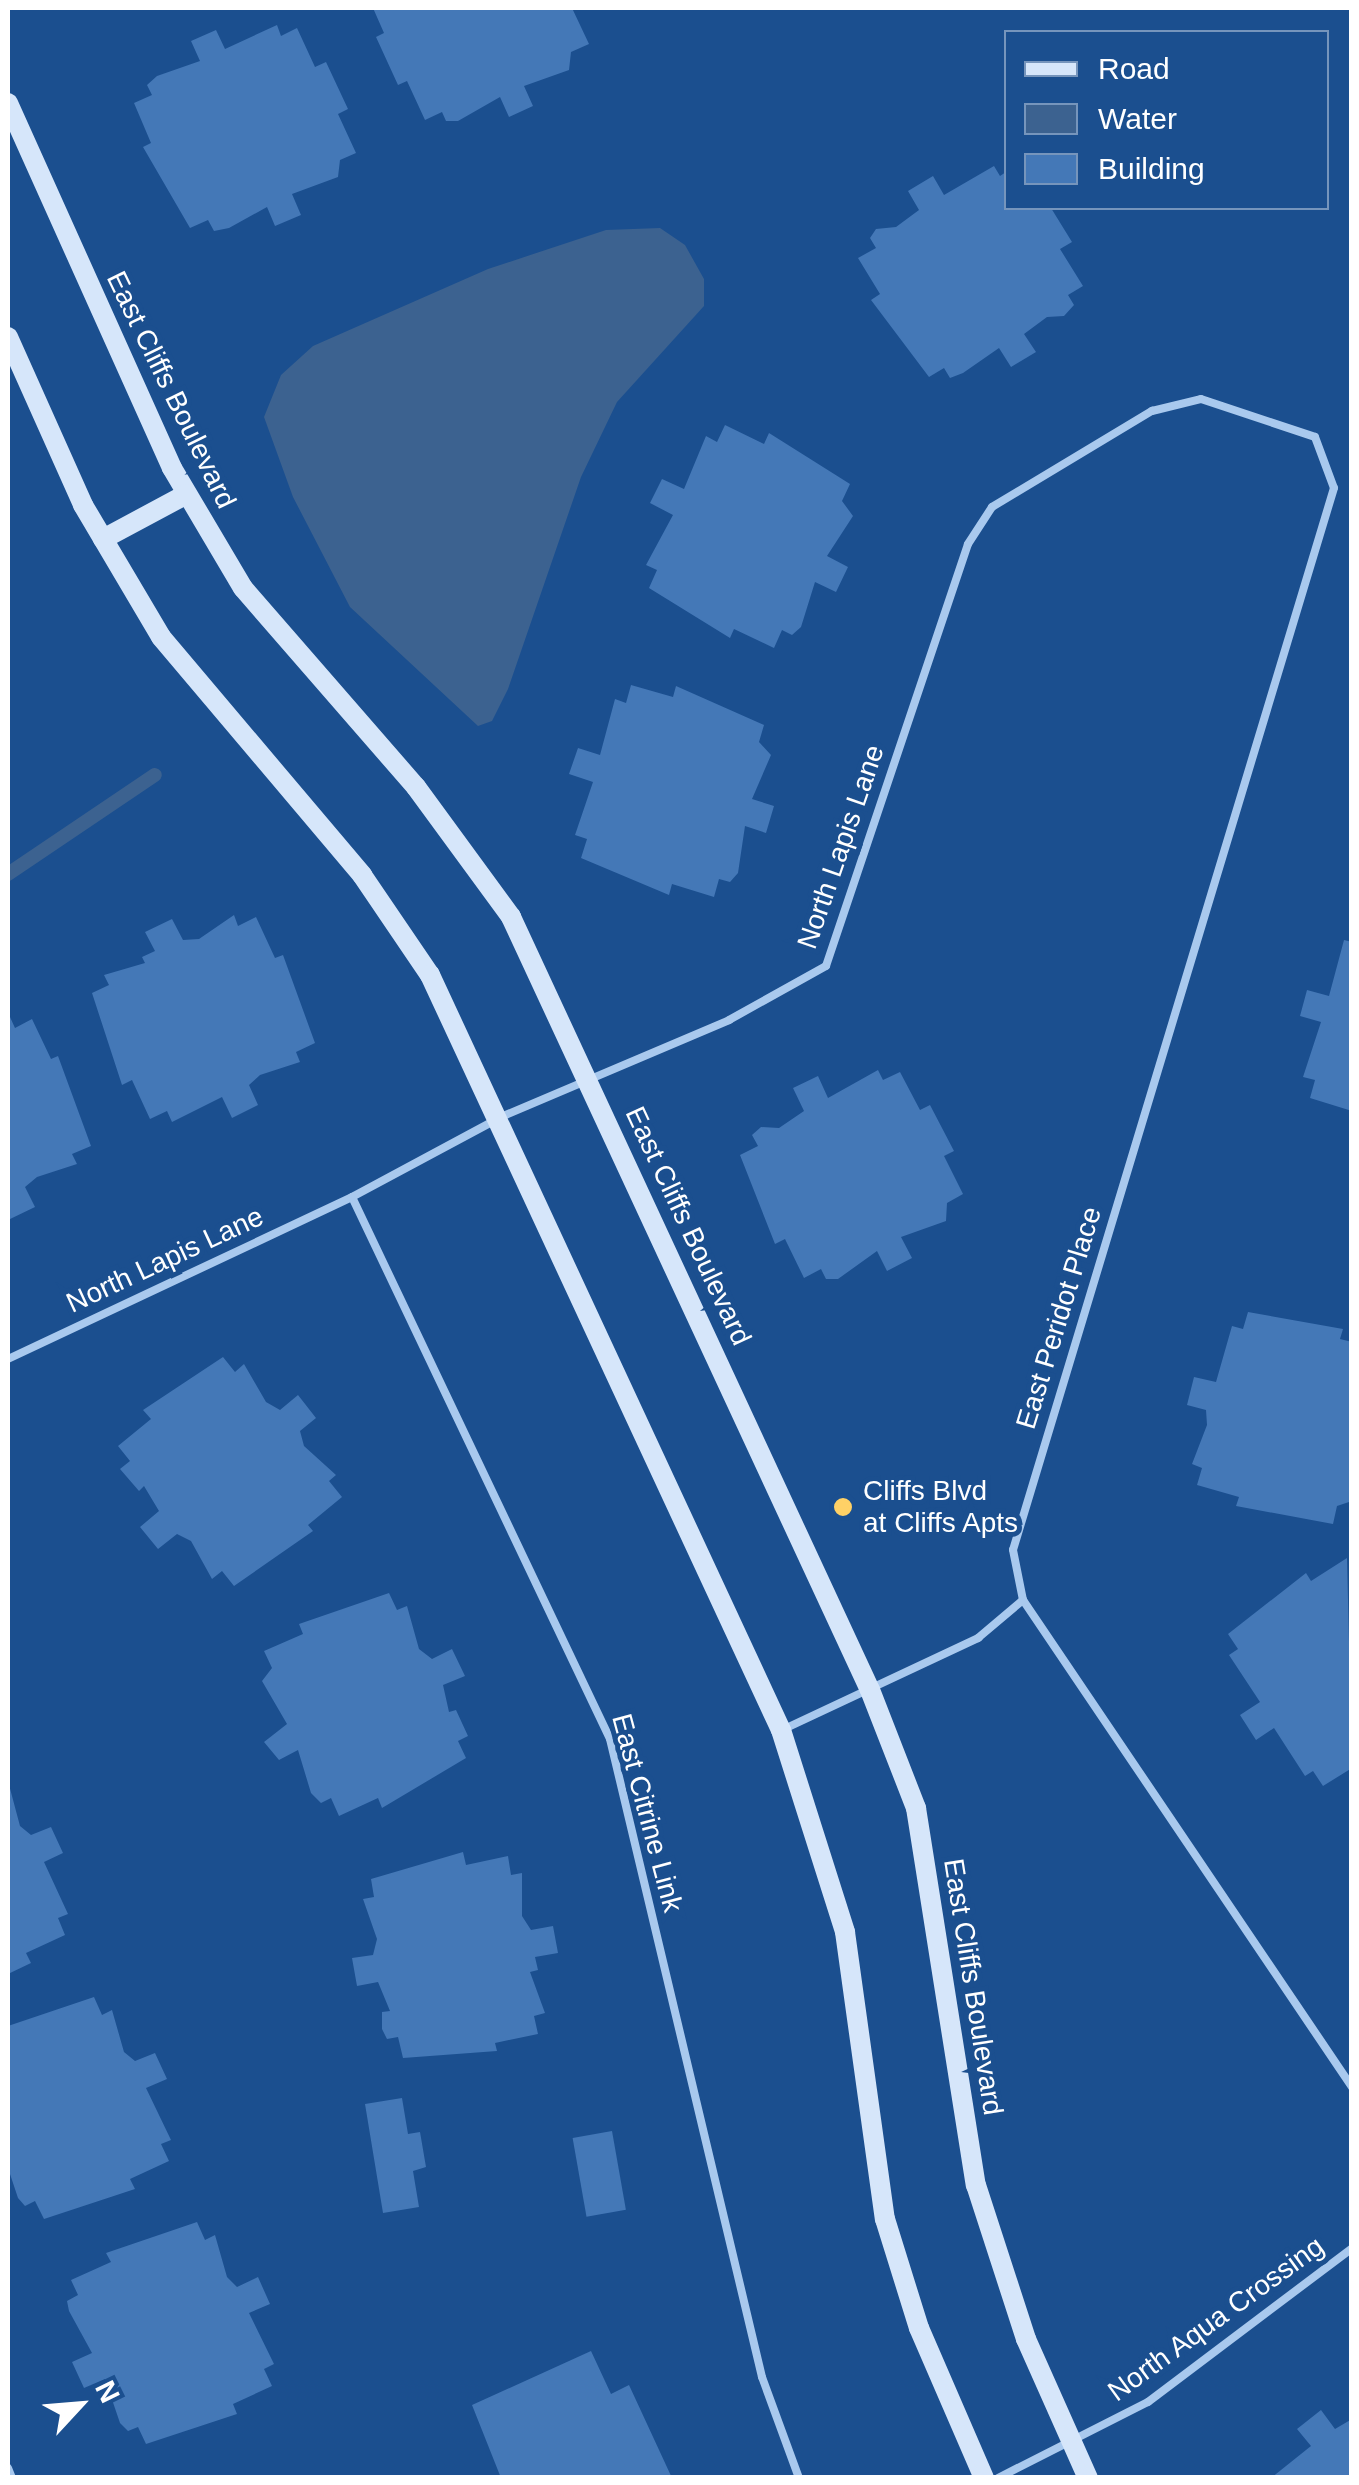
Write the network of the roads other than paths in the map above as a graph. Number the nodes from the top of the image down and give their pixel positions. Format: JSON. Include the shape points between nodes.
{"nodes":[{"id":1,"x":8,"y":103,"type":"edge"},
{"id":2,"x":8,"y":336,"type":"edge"},
{"id":3,"x":1334,"y":488,"type":"joint"},
{"id":4,"x":187,"y":494,"type":"junction"},
{"id":5,"x":103,"y":539,"type":"junction"},
{"id":6,"x":589,"y":1077,"type":"junction"},
{"id":7,"x":501,"y":1117,"type":"junction"},
{"id":8,"x":352,"y":1197,"type":"junction"},
{"id":9,"x":8,"y":1359,"type":"edge"},
{"id":10,"x":1023,"y":1600,"type":"junction"},
{"id":11,"x":870,"y":1690,"type":"junction"},
{"id":12,"x":781,"y":1730,"type":"junction"},
{"id":13,"x":1352,"y":2087,"type":"edge"},
{"id":14,"x":1352,"y":2248,"type":"edge"},
{"id":15,"x":1072,"y":2443,"type":"junction"},
{"id":16,"x":8,"y":2468,"type":"edge"},
{"id":17,"x":12,"y":2478,"type":"edge"},
{"id":18,"x":799,"y":2478,"type":"edge"},
{"id":19,"x":984,"y":2478,"type":"edge"},
{"id":20,"x":998,"y":2478,"type":"edge"},
{"id":21,"x":1088,"y":2478,"type":"edge"}],
"edges":[{"from":1,"to":4,"type":"street","name":"East Cliffs Boulevard"},
{"from":2,"to":5,"type":"street"},
{"from":3,"to":6,"type":"lane","name":"North Lapis Lane","via":[[1316,437],[1201,399],[1152,411],[992,507],[968,544],[826,966],[729,1020]]},
{"from":3,"to":10,"type":"lane","name":"East Peridot Place","via":[[1013,1550]]},
{"from":4,"to":5,"type":"street"},
{"from":4,"to":6,"type":"street","name":"East Cliffs Boulevard","via":[[243,588],[416,787],[510,917]]},
{"from":5,"to":7,"type":"street","via":[[161,637],[362,874],[430,975]]},
{"from":6,"to":7,"type":"lane","name":"North Lapis Lane"},
{"from":6,"to":11,"type":"street","name":"East Cliffs Boulevard"},
{"from":7,"to":8,"type":"lane","name":"North Lapis Lane"},
{"from":7,"to":12,"type":"street"},
{"from":8,"to":9,"type":"lane","name":"North Lapis Lane"},
{"from":8,"to":18,"type":"lane","name":"East Citrine Link","via":[[610,1740],[762,2377]]},
{"from":10,"to":11,"type":"lane","via":[[978,1638]]},
{"from":10,"to":13,"type":"lane","name":"East Peridot Place"},
{"from":11,"to":12,"type":"lane"},
{"from":11,"to":15,"type":"street","name":"East Cliffs Boulevard","via":[[916,1808],[976,2185],[1026,2340]]},
{"from":12,"to":19,"type":"street","via":[[845,1932],[885,2218],[918,2328]]},
{"from":14,"to":15,"type":"lane","name":"North Aqua Crossing","via":[[1148,2402]]},
{"from":15,"to":20,"type":"lane","name":"North Aqua Crossing"},
{"from":15,"to":21,"type":"street","name":"East Cliffs Boulevard"},
{"from":16,"to":17,"type":"lane"}]}
